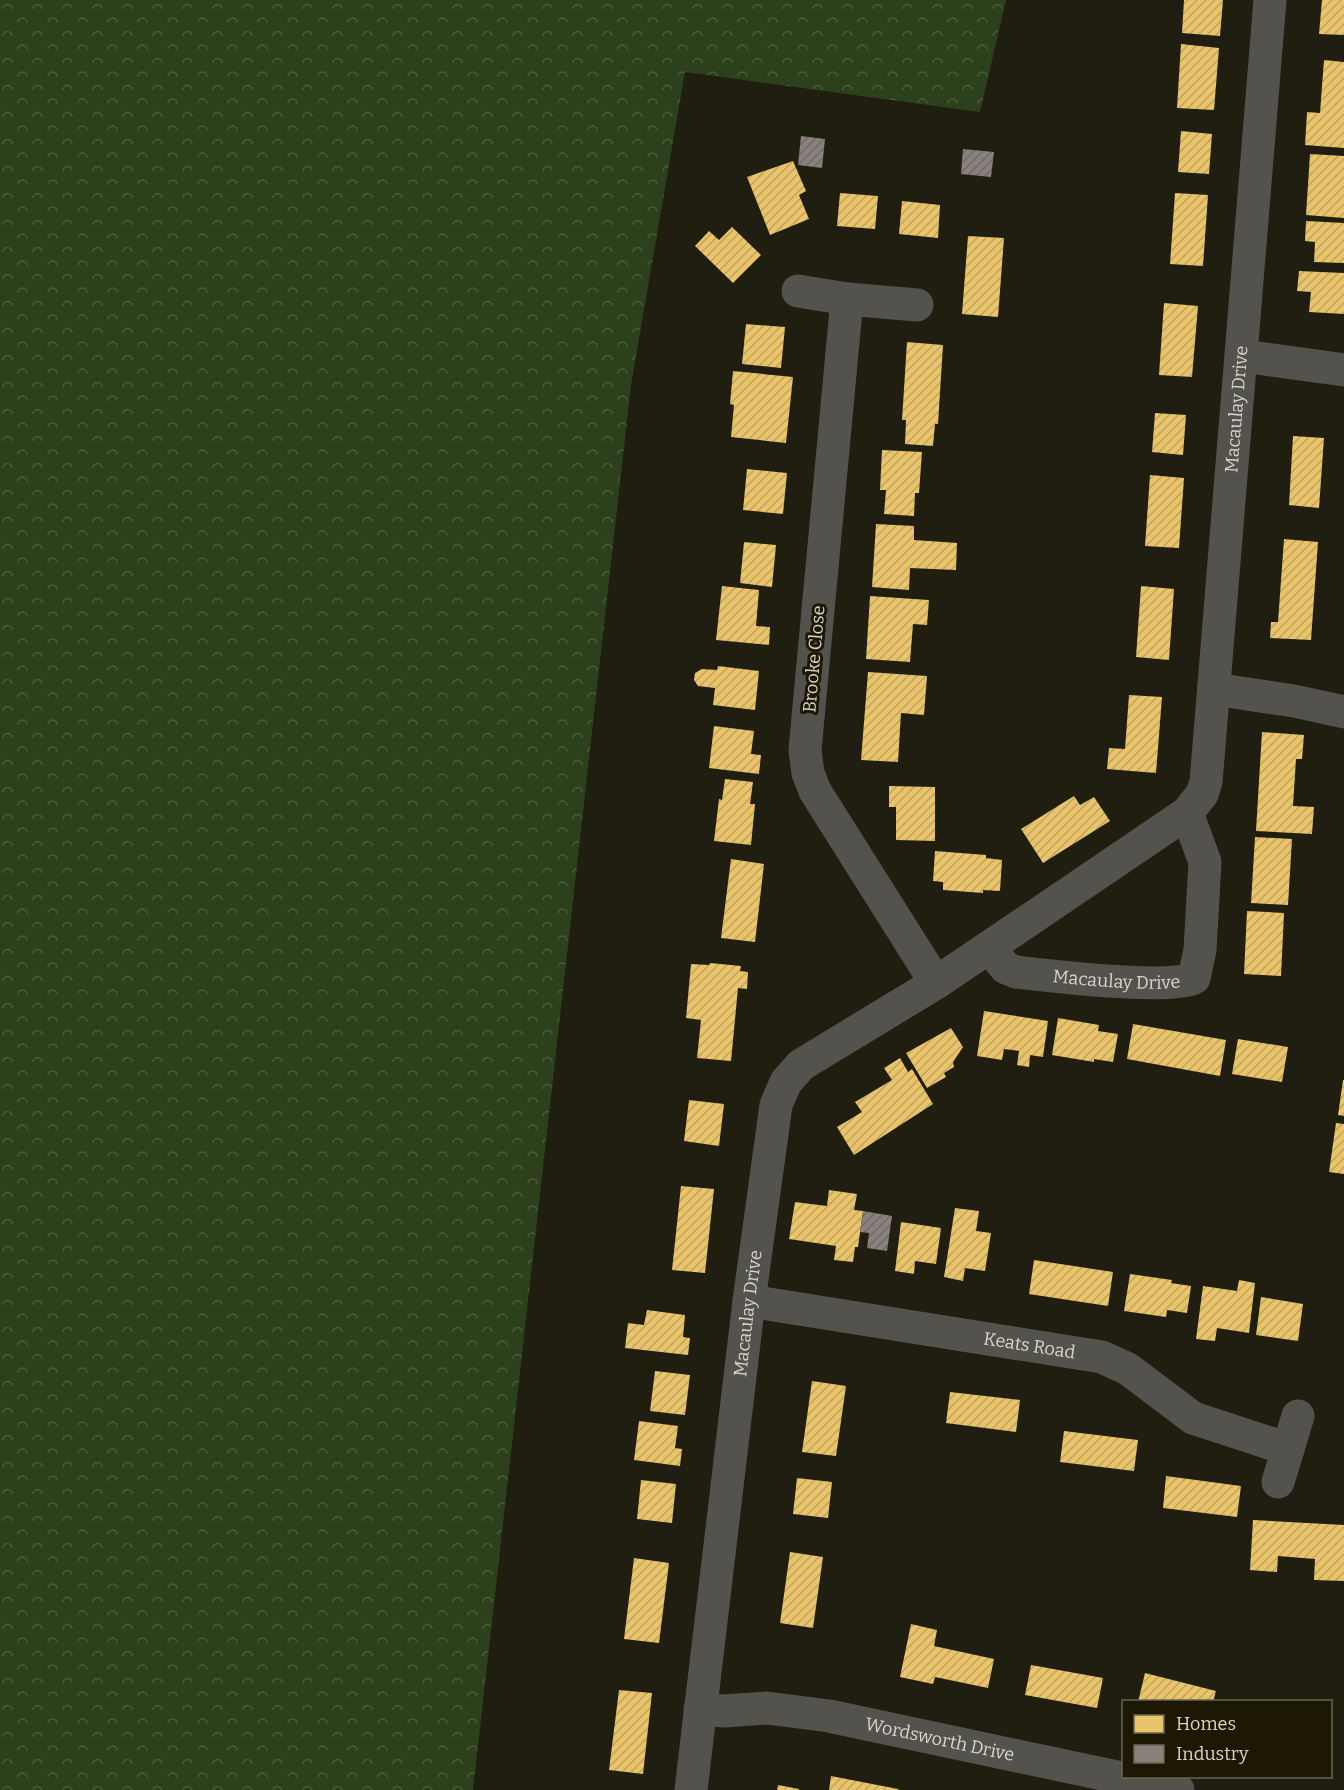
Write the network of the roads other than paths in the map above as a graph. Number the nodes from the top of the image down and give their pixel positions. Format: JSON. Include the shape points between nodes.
{"nodes":[{"id":1,"x":1270,"y":0,"type":"edge"},
{"id":2,"x":798,"y":291,"type":"dead end"},
{"id":3,"x":847,"y":299,"type":"junction"},
{"id":4,"x":917,"y":305,"type":"dead end"},
{"id":5,"x":1243,"y":356,"type":"junction"},
{"id":6,"x":1344,"y":370,"type":"edge"},
{"id":7,"x":1214,"y":689,"type":"junction"},
{"id":8,"x":1344,"y":712,"type":"edge"},
{"id":9,"x":1187,"y":813,"type":"junction"},
{"id":10,"x":988,"y":948,"type":"junction"},
{"id":11,"x":936,"y":983,"type":"junction"},
{"id":12,"x":749,"y":1301,"type":"junction"},
{"id":13,"x":1298,"y":1416,"type":"dead end"},
{"id":14,"x":1288,"y":1449,"type":"junction"},
{"id":15,"x":1278,"y":1482,"type":"dead end"},
{"id":16,"x":700,"y":1709,"type":"junction"},
{"id":17,"x":1173,"y":1789,"type":"edge"},
{"id":18,"x":691,"y":1790,"type":"edge"}],
"edges":[{"from":1,"to":5,"type":"street","name":"Macaulay Drive"},
{"from":2,"to":3,"type":"street"},
{"from":3,"to":4,"type":"street"},
{"from":3,"to":11,"type":"street","name":"Brooke Close","via":[[806,750],[808,773],[815,791]]},
{"from":5,"to":6,"type":"street"},
{"from":5,"to":7,"type":"street","name":"Macaulay Drive"},
{"from":7,"to":8,"type":"street"},
{"from":7,"to":9,"type":"street","name":"Macaulay Drive","via":[[1206,782]]},
{"from":9,"to":10,"type":"street","name":"Macaulay Drive"},
{"from":9,"to":10,"type":"street","name":"Macaulay Drive","via":[[1205,862],[1200,950],[1194,978],[1156,982],[1016,972],[1006,968]]},
{"from":10,"to":11,"type":"street","name":"Macaulay Drive"},
{"from":11,"to":12,"type":"street","name":"Macaulay Drive","via":[[820,1052],[786,1082],[776,1105]]},
{"from":12,"to":14,"type":"street","name":"Keats Road","via":[[1102,1357],[1128,1370],[1193,1418]]},
{"from":12,"to":16,"type":"street","name":"Macaulay Drive"},
{"from":13,"to":14,"type":"street"},
{"from":14,"to":15,"type":"street"},
{"from":16,"to":17,"type":"street","name":"Wordsworth Drive","via":[[767,1708],[829,1716]]},
{"from":16,"to":18,"type":"street","name":"Macaulay Drive"}]}
